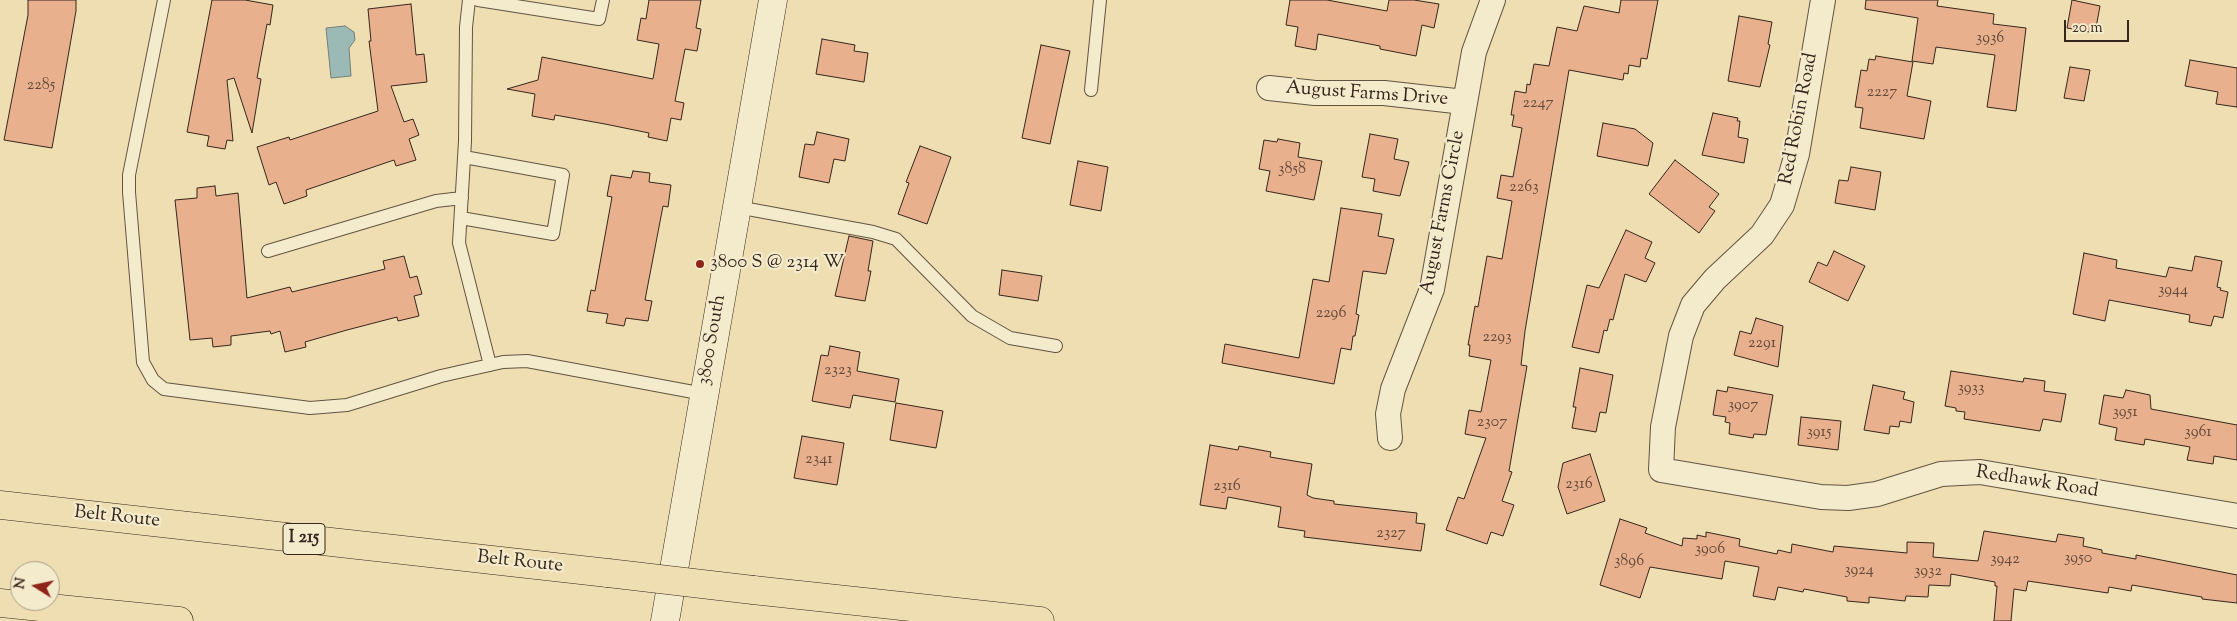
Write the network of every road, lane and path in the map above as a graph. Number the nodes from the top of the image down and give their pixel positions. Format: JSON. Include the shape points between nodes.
{"nodes":[{"id":1,"x":164,"y":0,"type":"edge"},
{"id":2,"x":469,"y":0,"type":"edge"},
{"id":3,"x":478,"y":0,"type":"edge"},
{"id":4,"x":602,"y":0,"type":"edge"},
{"id":5,"x":774,"y":0,"type":"edge"},
{"id":6,"x":1100,"y":0,"type":"edge"},
{"id":7,"x":1493,"y":0,"type":"edge"},
{"id":8,"x":1823,"y":0,"type":"edge"},
{"id":9,"x":1269,"y":88,"type":"dead end"},
{"id":10,"x":1091,"y":90,"type":"dead end"},
{"id":11,"x":1464,"y":102,"type":"junction"},
{"id":12,"x":464,"y":157,"type":"junction"},
{"id":13,"x":462,"y":198,"type":"junction"},
{"id":14,"x":737,"y":207,"type":"junction"},
{"id":15,"x":461,"y":218,"type":"junction"},
{"id":16,"x":268,"y":251,"type":"dead end"},
{"id":17,"x":1056,"y":346,"type":"dead end"},
{"id":18,"x":490,"y":365,"type":"junction"},
{"id":19,"x":704,"y":394,"type":"junction"},
{"id":20,"x":1390,"y":438,"type":"dead end"},
{"id":21,"x":1661,"y":470,"type":"joint"},
{"id":22,"x":0,"y":505,"type":"edge"},
{"id":23,"x":2237,"y":516,"type":"edge"},
{"id":24,"x":0,"y":603,"type":"edge"},
{"id":25,"x":179,"y":621,"type":"edge"},
{"id":26,"x":664,"y":621,"type":"edge"},
{"id":27,"x":1040,"y":621,"type":"edge"}],
"edges":[{"from":1,"to":18,"type":"lane","via":[[128,192],[143,362],[153,380],[164,389],[310,408],[347,405],[441,376]]},
{"from":2,"to":12,"type":"lane"},
{"from":3,"to":4,"type":"lane","via":[[599,19]]},
{"from":5,"to":14,"type":"street","name":"3800 South"},
{"from":6,"to":10,"type":"lane"},
{"from":7,"to":11,"type":"street","name":"August Farms Circle","via":[[1474,52]]},
{"from":8,"to":21,"type":"street","name":"Red Robin Road","via":[[1797,154],[1782,205],[1762,235],[1715,279],[1693,305],[1677,354],[1663,427]]},
{"from":9,"to":11,"type":"street","name":"August Farms Drive","via":[[1315,94],[1384,92]]},
{"from":11,"to":20,"type":"street","name":"August Farms Circle","via":[[1438,265],[1432,290],[1393,390],[1388,414]]},
{"from":12,"to":13,"type":"lane"},
{"from":12,"to":15,"type":"lane","via":[[563,175],[553,234]]},
{"from":13,"to":15,"type":"lane"},
{"from":13,"to":16,"type":"lane","via":[[436,201]]},
{"from":14,"to":17,"type":"lane","via":[[896,239],[972,316],[1010,338]]},
{"from":14,"to":19,"type":"street","name":"3800 South"},
{"from":15,"to":18,"type":"lane","via":[[459,242]]},
{"from":18,"to":19,"type":"lane","via":[[527,361]]},
{"from":19,"to":26,"type":"street","name":"3800 South"},
{"from":21,"to":23,"type":"street","name":"Redhawk Road","via":[[1821,497],[1848,498],[1877,494],[1941,474],[1980,472]]},
{"from":22,"to":27,"type":"highway","name":"Belt Route","number":"I 215","bridge":true},
{"from":24,"to":25,"type":"highway"}]}
